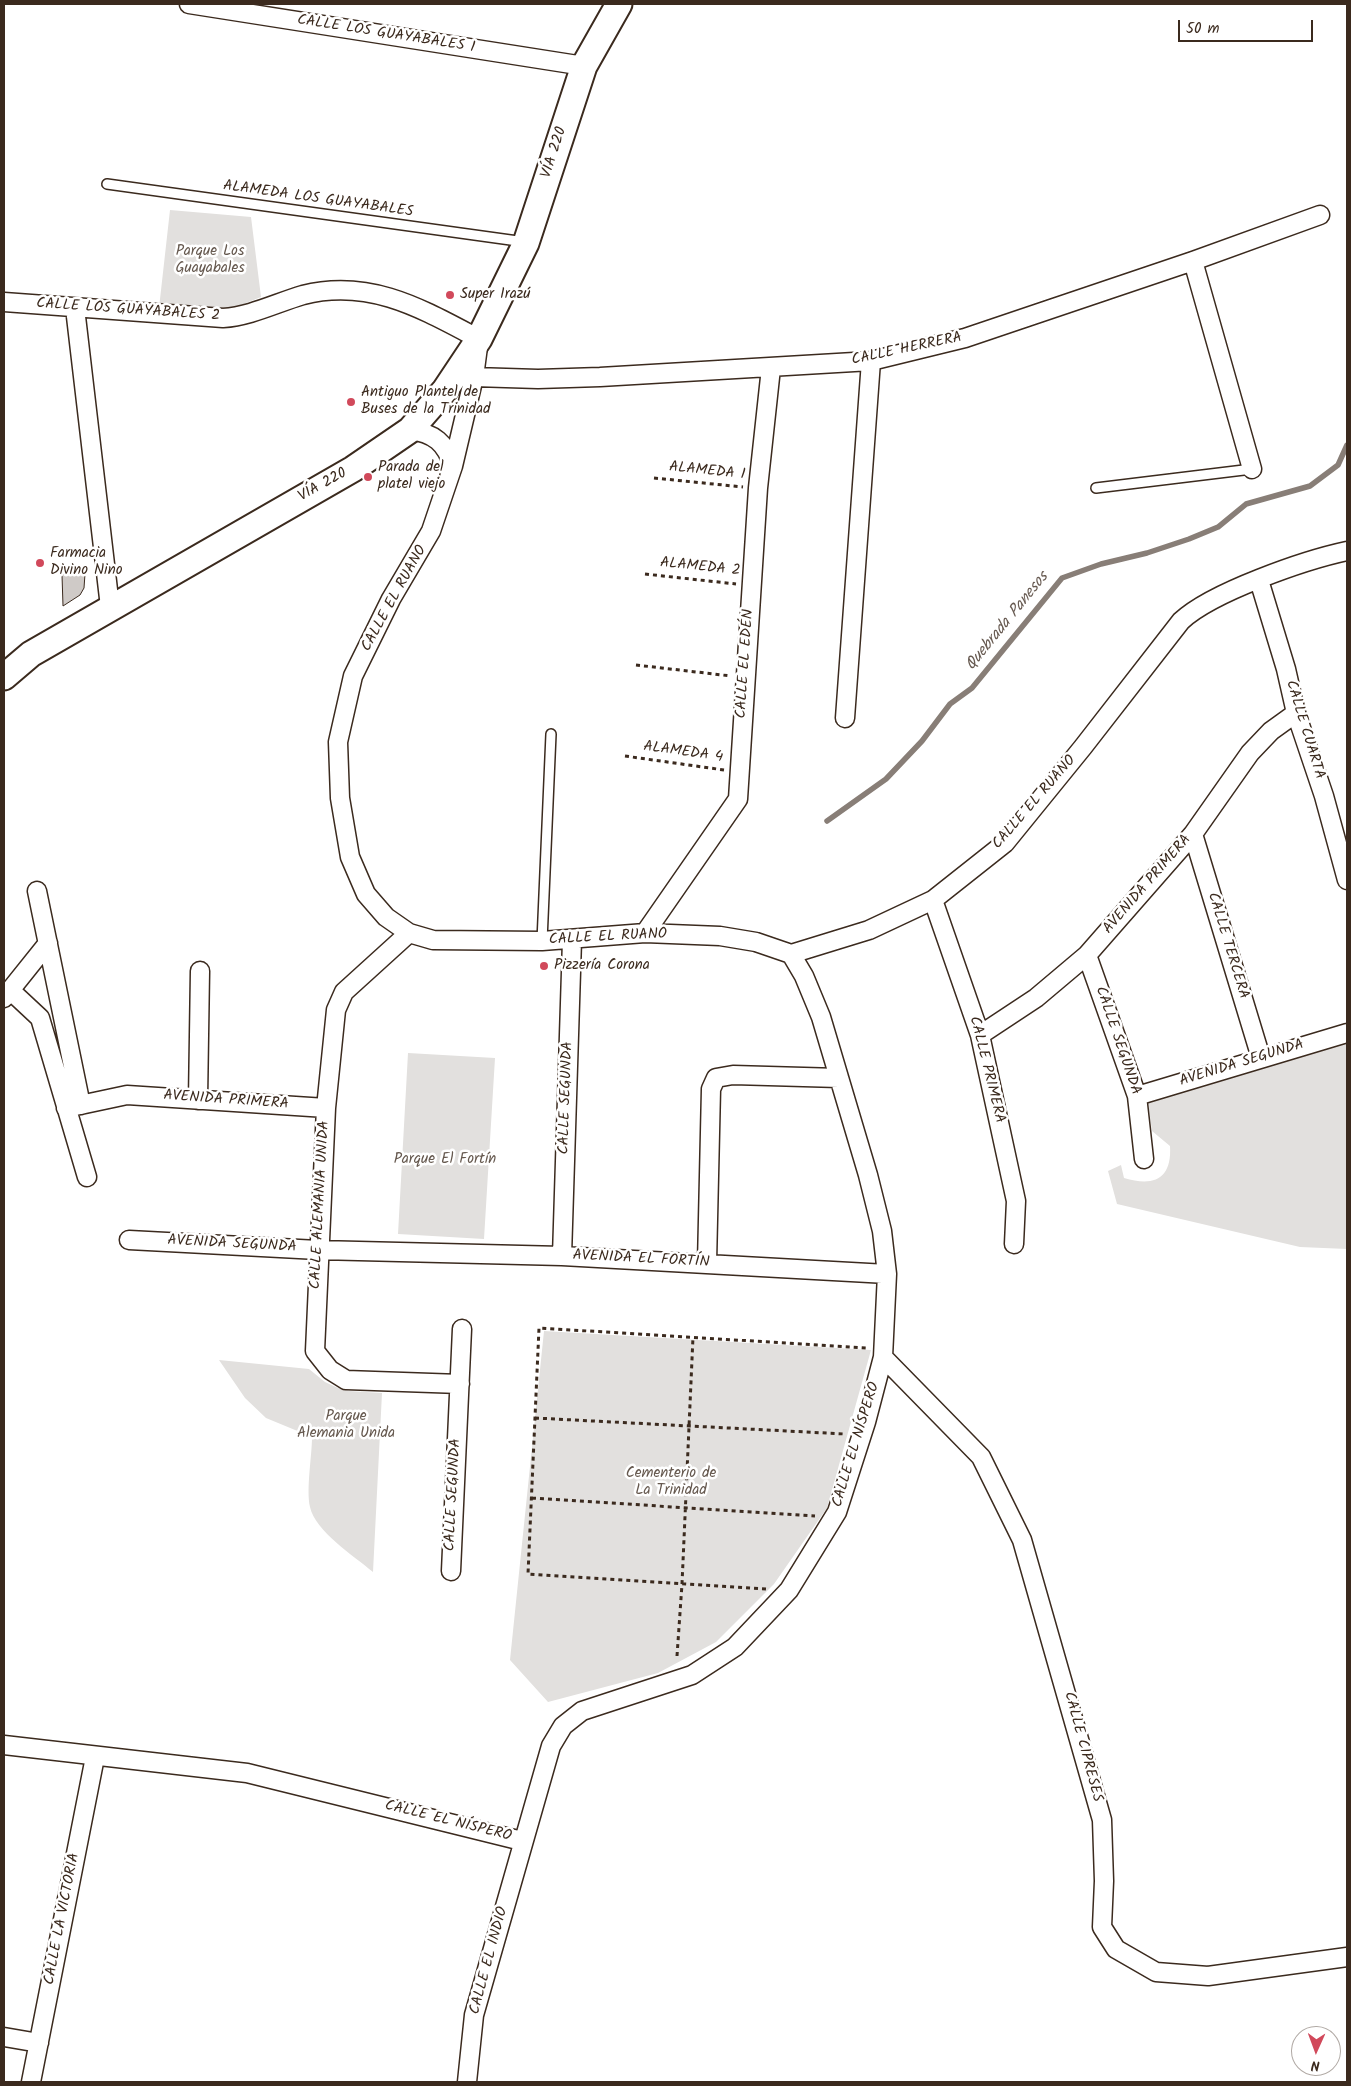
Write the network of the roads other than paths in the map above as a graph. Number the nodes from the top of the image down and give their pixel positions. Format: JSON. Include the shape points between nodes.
{"nodes":[{"id":1,"x":189,"y":4,"type":"edge"},
{"id":2,"x":618,"y":4,"type":"edge"},
{"id":3,"x":584,"y":66,"type":"junction"},
{"id":4,"x":107,"y":184,"type":"dead end"},
{"id":5,"x":1320,"y":215,"type":"dead end"},
{"id":6,"x":526,"y":243,"type":"junction"},
{"id":7,"x":1193,"y":261,"type":"junction"},
{"id":8,"x":4,"y":302,"type":"edge"},
{"id":9,"x":75,"y":308,"type":"junction"},
{"id":10,"x":479,"y":339,"type":"junction"},
{"id":11,"x":871,"y":361,"type":"junction"},
{"id":12,"x":771,"y":368,"type":"junction"},
{"id":13,"x":474,"y":377,"type":"junction"},
{"id":14,"x":410,"y":430,"type":"junction"},
{"id":15,"x":453,"y":466,"type":"junction"},
{"id":16,"x":1252,"y":469,"type":"joint"},
{"id":17,"x":1096,"y":488,"type":"dead end"},
{"id":18,"x":1347,"y":551,"type":"edge"},
{"id":19,"x":1259,"y":580,"type":"junction"},
{"id":20,"x":110,"y":607,"type":"junction"},
{"id":21,"x":4,"y":677,"type":"edge"},
{"id":22,"x":1296,"y":713,"type":"junction"},
{"id":23,"x":845,"y":718,"type":"dead end"},
{"id":24,"x":551,"y":734,"type":"dead end"},
{"id":25,"x":1193,"y":834,"type":"junction"},
{"id":26,"x":1347,"y":880,"type":"edge"},
{"id":27,"x":37,"y":891,"type":"dead end"},
{"id":28,"x":933,"y":900,"type":"junction"},
{"id":29,"x":409,"y":933,"type":"junction"},
{"id":30,"x":645,"y":933,"type":"junction"},
{"id":31,"x":572,"y":940,"type":"junction"},
{"id":32,"x":542,"y":941,"type":"junction"},
{"id":33,"x":48,"y":942,"type":"junction"},
{"id":34,"x":791,"y":954,"type":"junction"},
{"id":35,"x":1087,"y":955,"type":"junction"},
{"id":36,"x":200,"y":971,"type":"dead end"},
{"id":37,"x":7,"y":994,"type":"edge"},
{"id":38,"x":1347,"y":1033,"type":"edge"},
{"id":39,"x":980,"y":1035,"type":"junction"},
{"id":40,"x":1261,"y":1058,"type":"junction"},
{"id":41,"x":839,"y":1078,"type":"junction"},
{"id":42,"x":1137,"y":1096,"type":"junction"},
{"id":43,"x":198,"y":1100,"type":"junction"},
{"id":44,"x":74,"y":1106,"type":"junction"},
{"id":45,"x":326,"y":1108,"type":"junction"},
{"id":46,"x":1144,"y":1159,"type":"dead end"},
{"id":47,"x":87,"y":1178,"type":"dead end"},
{"id":48,"x":129,"y":1240,"type":"dead end"},
{"id":49,"x":1014,"y":1244,"type":"dead end"},
{"id":50,"x":318,"y":1250,"type":"junction"},
{"id":51,"x":395,"y":1251,"type":"joint"},
{"id":52,"x":562,"y":1256,"type":"junction"},
{"id":53,"x":706,"y":1263,"type":"junction"},
{"id":54,"x":887,"y":1274,"type":"junction"},
{"id":55,"x":462,"y":1329,"type":"dead end"},
{"id":56,"x":884,"y":1353,"type":"junction"},
{"id":57,"x":460,"y":1384,"type":"junction"},
{"id":58,"x":451,"y":1571,"type":"dead end"},
{"id":59,"x":4,"y":1746,"type":"edge"},
{"id":60,"x":95,"y":1757,"type":"junction"},
{"id":61,"x":522,"y":1841,"type":"junction"},
{"id":62,"x":1347,"y":1957,"type":"edge"},
{"id":63,"x":4,"y":2037,"type":"edge"},
{"id":64,"x":39,"y":2042,"type":"junction"},
{"id":65,"x":31,"y":2082,"type":"edge"},
{"id":66,"x":467,"y":2082,"type":"edge"}],
"edges":[{"from":1,"to":3,"type":"street","name":"CALLE LOS GUAYABALES 1"},
{"from":2,"to":3,"type":"main road","name":"VÍA 220"},
{"from":3,"to":6,"type":"main road","name":"VÍA 220"},
{"from":4,"to":6,"type":"lane","name":"ALAMEDA LOS GUAYABALES"},
{"from":5,"to":7,"type":"street","name":"CALLE HERRERA"},
{"from":6,"to":10,"type":"main road","name":"VÍA 220"},
{"from":7,"to":11,"type":"street","name":"CALLE HERRERA","via":[[965,338]]},
{"from":7,"to":16,"type":"street"},
{"from":8,"to":9,"type":"street","name":"CALLE LOS GUAYABALES 2"},
{"from":9,"to":10,"type":"street","name":"CALLE LOS GUAYABALES 2","via":[[223,318],[238,317],[323,291],[348,290],[399,300]]},
{"from":9,"to":20,"type":"street"},
{"from":10,"to":13,"type":"street","name":"CALLE EL RUANO"},
{"from":10,"to":14,"type":"main road","name":"VÍA 220","via":[[445,390]]},
{"from":11,"to":12,"type":"street","name":"CALLE HERRERA"},
{"from":11,"to":23,"type":"street"},
{"from":12,"to":13,"type":"street","name":"CALLE HERRERA","via":[[538,380]]},
{"from":12,"to":30,"type":"street","name":"CALLE EL EDÉN","via":[[758,488],[738,799]]},
{"from":13,"to":15,"type":"street","name":"CALLE EL RUANO"},
{"from":14,"to":15,"type":"street","via":[[426,432],[439,440]]},
{"from":14,"to":20,"type":"main road","name":"VÍA 220","via":[[353,470]]},
{"from":15,"to":29,"type":"street","name":"CALLE EL RUANO","via":[[432,532],[391,599],[354,676],[338,742],[340,798],[350,857],[366,894],[386,917]]},
{"from":16,"to":17,"type":"lane"},
{"from":18,"to":19,"type":"street","name":"CALLE EL RUANO","via":[[1320,557]]},
{"from":19,"to":22,"type":"street","name":"CALLE CUARTA"},
{"from":19,"to":28,"type":"street","name":"CALLE EL RUANO","via":[[1194,609],[1181,621],[1005,842]]},
{"from":20,"to":21,"type":"main road","name":"VÍA 220","via":[[31,654]]},
{"from":22,"to":25,"type":"street","name":"AVENIDA PRIMERA","via":[[1271,731],[1250,753]]},
{"from":22,"to":26,"type":"street","name":"CALLE CUARTA","via":[[1324,796]]},
{"from":24,"to":32,"type":"lane"},
{"from":25,"to":35,"type":"street","name":"AVENIDA PRIMERA"},
{"from":25,"to":40,"type":"street","name":"CALLE TERCERA"},
{"from":27,"to":33,"type":"street"},
{"from":28,"to":34,"type":"street","name":"CALLE EL RUANO","via":[[869,930]]},
{"from":28,"to":39,"type":"street","name":"CALLE PRIMERA"},
{"from":29,"to":32,"type":"street","name":"CALLE EL RUANO","via":[[433,940]]},
{"from":29,"to":45,"type":"street","name":"CALLE ALEMANIA UNIDA","via":[[344,992],[336,1010]]},
{"from":30,"to":31,"type":"street","name":"CALLE EL RUANO"},
{"from":30,"to":34,"type":"street","name":"CALLE EL RUANO","via":[[720,936],[756,942]]},
{"from":31,"to":32,"type":"street","name":"CALLE EL RUANO"},
{"from":31,"to":52,"type":"street","name":"CALLE SEGUNDA"},
{"from":33,"to":37,"type":"street"},
{"from":33,"to":44,"type":"street"},
{"from":34,"to":41,"type":"street","name":"CALLE EL NÍSPERO","via":[[821,1017]]},
{"from":35,"to":39,"type":"street","name":"AVENIDA PRIMERA","via":[[1036,998]]},
{"from":35,"to":42,"type":"street","name":"CALLE SEGUNDA"},
{"from":36,"to":43,"type":"street"},
{"from":37,"to":44,"type":"street","via":[[40,1018]]},
{"from":38,"to":40,"type":"street","name":"AVENIDA SEGUNDA"},
{"from":39,"to":49,"type":"street","name":"CALLE PRIMERA","via":[[1016,1201]]},
{"from":40,"to":42,"type":"street","name":"AVENIDA SEGUNDA"},
{"from":41,"to":53,"type":"street","via":[[733,1075],[716,1078],[710,1089]]},
{"from":41,"to":54,"type":"street","name":"CALLE EL NÍSPERO","via":[[882,1231]]},
{"from":42,"to":46,"type":"street","name":"CALLE SEGUNDA"},
{"from":43,"to":44,"type":"street","name":"AVENIDA PRIMERA","via":[[126,1095]]},
{"from":43,"to":45,"type":"street","name":"AVENIDA PRIMERA"},
{"from":44,"to":47,"type":"street"},
{"from":45,"to":50,"type":"street","name":"CALLE ALEMANIA UNIDA"},
{"from":48,"to":50,"type":"street","name":"AVENIDA SEGUNDA"},
{"from":50,"to":51,"type":"street","name":"AVENIDA SEGUNDA"},
{"from":50,"to":57,"type":"street","name":"CALLE ALEMANIA UNIDA","via":[[315,1351],[330,1370],[346,1380]]},
{"from":51,"to":52,"type":"street","name":"AVENIDA EL FORTÍN"},
{"from":52,"to":53,"type":"street","name":"AVENIDA EL FORTÍN"},
{"from":53,"to":54,"type":"street","name":"AVENIDA EL FORTÍN"},
{"from":54,"to":56,"type":"street","name":"CALLE EL NÍSPERO"},
{"from":55,"to":57,"type":"street","name":"CALLE SEGUNDA"},
{"from":56,"to":61,"type":"street","name":"CALLE EL NÍSPERO","via":[[837,1512],[789,1590],[735,1647],[692,1675],[582,1711],[563,1726],[551,1746]]},
{"from":56,"to":62,"type":"street","name":"CALLE CIPRESES","via":[[981,1457],[1022,1540],[1102,1820],[1102,1927],[1116,1949],[1156,1972],[1208,1976]]},
{"from":57,"to":58,"type":"street","name":"CALLE SEGUNDA"},
{"from":59,"to":60,"type":"street","name":"CALLE EL NÍSPERO"},
{"from":60,"to":61,"type":"street","name":"CALLE EL NÍSPERO","via":[[247,1773]]},
{"from":60,"to":64,"type":"street","name":"CALLE LA VICTORIA"},
{"from":61,"to":66,"type":"street","name":"CALLE EL INDIO","via":[[474,2015]]},
{"from":63,"to":64,"type":"street"},
{"from":64,"to":65,"type":"street","name":"CALLE LA VICTORIA"}]}
